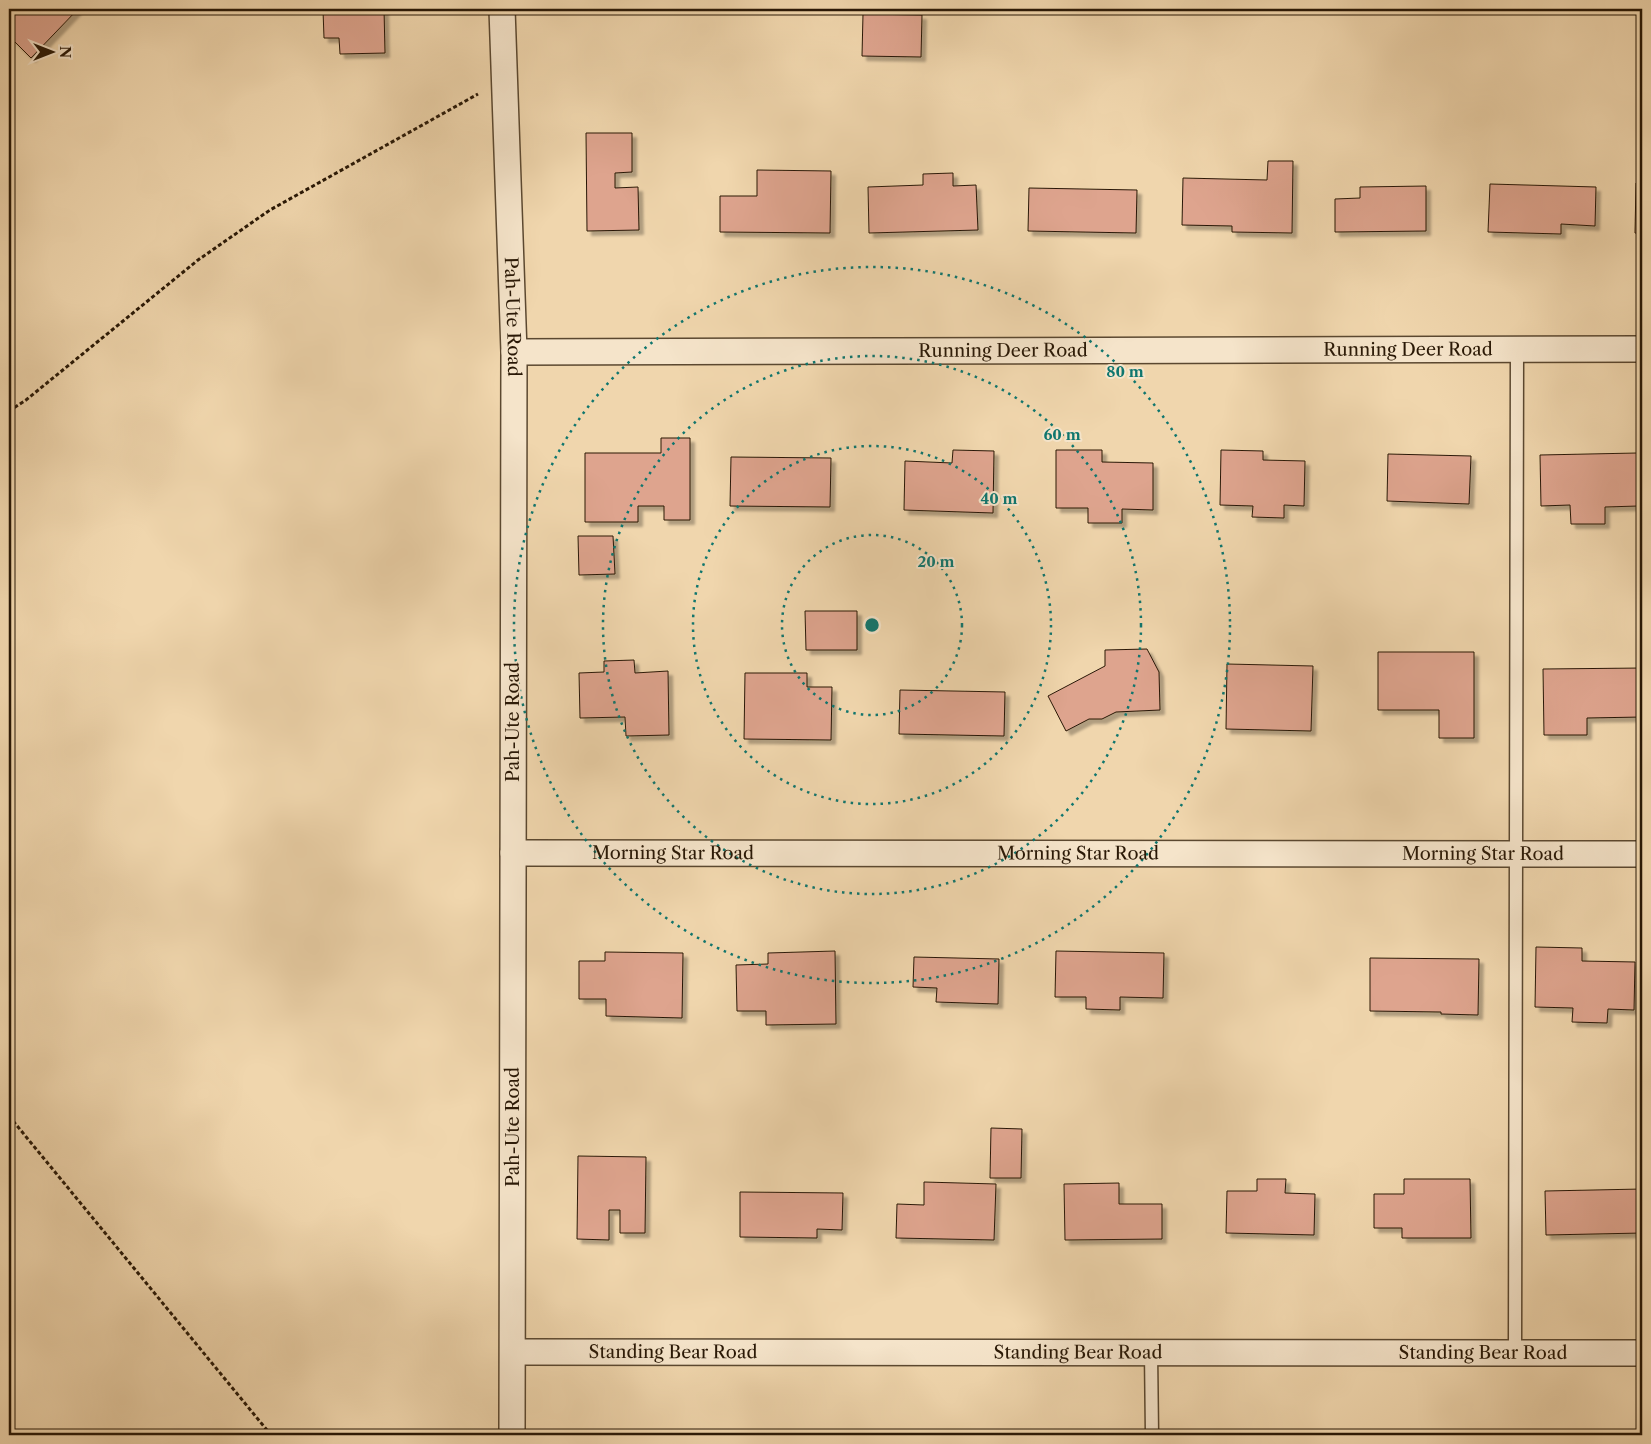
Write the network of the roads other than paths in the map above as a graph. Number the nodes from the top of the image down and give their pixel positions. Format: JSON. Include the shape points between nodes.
{"nodes":[{"id":1,"x":502,"y":9,"type":"edge"},
{"id":2,"x":1642,"y":348,"type":"edge"},
{"id":3,"x":1517,"y":349,"type":"junction"},
{"id":4,"x":514,"y":352,"type":"junction"},
{"id":5,"x":513,"y":853,"type":"junction"},
{"id":6,"x":1516,"y":854,"type":"junction"},
{"id":7,"x":1642,"y":854,"type":"edge"},
{"id":8,"x":513,"y":1352,"type":"junction"},
{"id":9,"x":1151,"y":1352,"type":"junction"},
{"id":10,"x":1515,"y":1353,"type":"junction"},
{"id":11,"x":1642,"y":1353,"type":"edge"},
{"id":12,"x":512,"y":1435,"type":"edge"},
{"id":13,"x":1152,"y":1435,"type":"edge"}],
"edges":[{"from":1,"to":4,"type":"street","name":"Pah-Ute Road"},
{"from":2,"to":3,"type":"street","name":"Running Deer Road"},
{"from":3,"to":4,"type":"street","name":"Running Deer Road"},
{"from":3,"to":6,"type":"lane"},
{"from":4,"to":5,"type":"street","name":"Pah-Ute Road"},
{"from":5,"to":6,"type":"street","name":"Morning Star Road"},
{"from":5,"to":8,"type":"street","name":"Pah-Ute Road"},
{"from":6,"to":7,"type":"street","name":"Morning Star Road"},
{"from":6,"to":10,"type":"lane"},
{"from":8,"to":9,"type":"street","name":"Standing Bear Road"},
{"from":8,"to":12,"type":"street","name":"Pah-Ute Road"},
{"from":9,"to":10,"type":"street","name":"Standing Bear Road"},
{"from":9,"to":13,"type":"lane"},
{"from":10,"to":11,"type":"street","name":"Standing Bear Road"}]}
